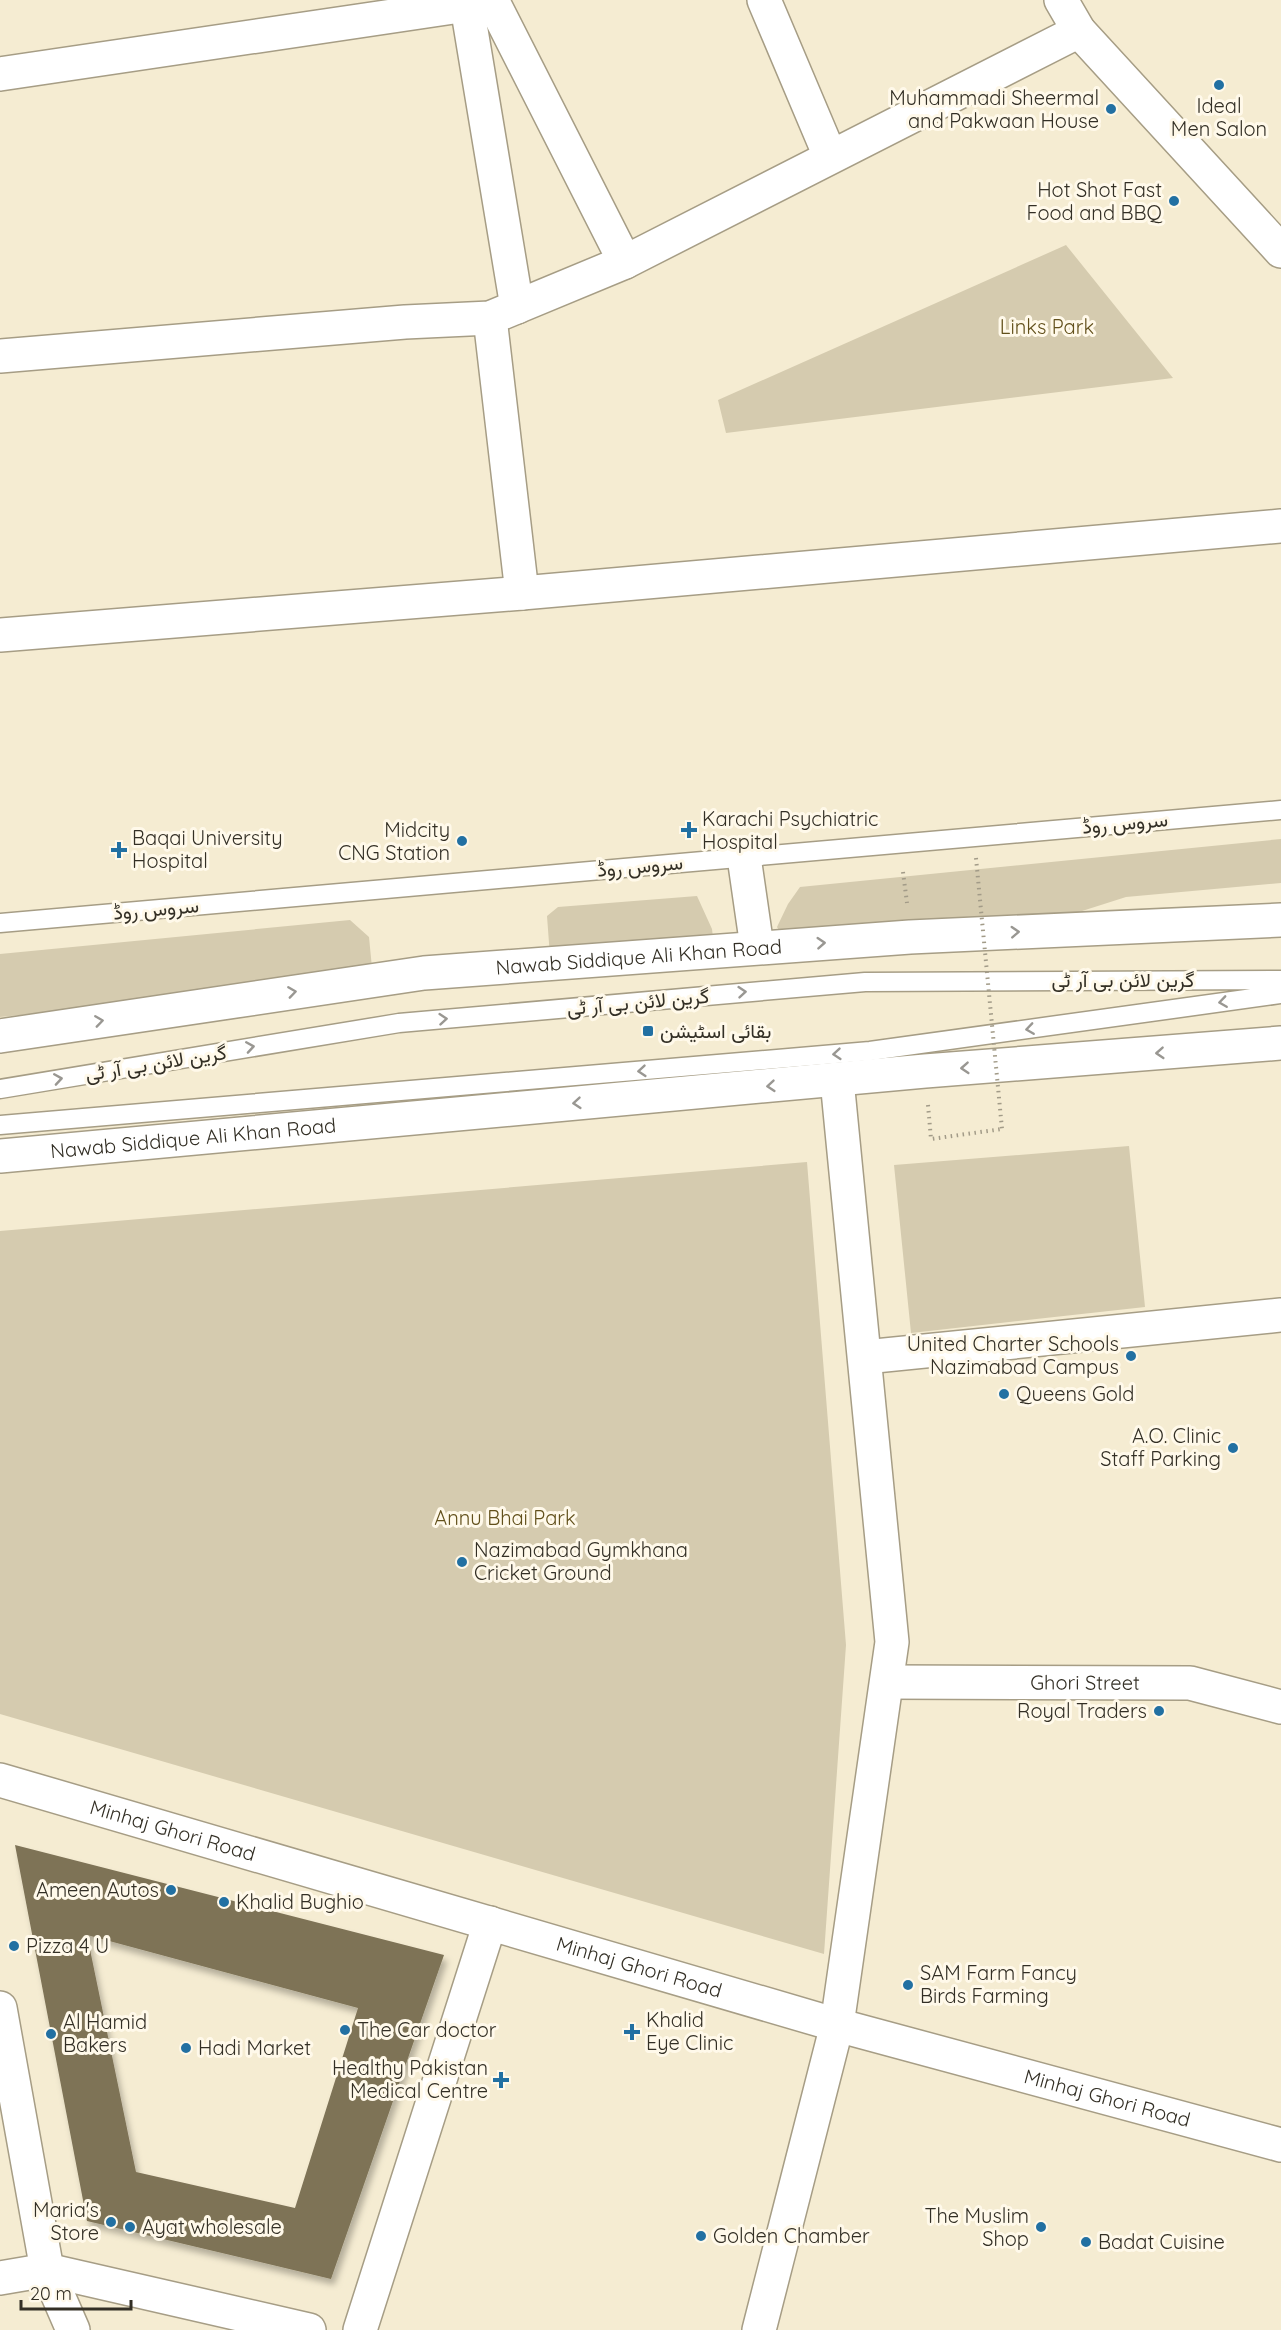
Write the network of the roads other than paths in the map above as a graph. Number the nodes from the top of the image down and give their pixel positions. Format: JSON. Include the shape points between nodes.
{"nodes":[{"id":1,"x":764,"y":0,"type":"edge"},
{"id":2,"x":1061,"y":0,"type":"edge"},
{"id":3,"x":475,"y":2,"type":"edge"},
{"id":4,"x":1079,"y":31,"type":"junction"},
{"id":5,"x":0,"y":74,"type":"edge"},
{"id":6,"x":830,"y":156,"type":"junction"},
{"id":7,"x":1281,"y":251,"type":"edge"},
{"id":8,"x":625,"y":262,"type":"junction"},
{"id":9,"x":503,"y":313,"type":"junction"},
{"id":10,"x":0,"y":356,"type":"edge"},
{"id":11,"x":1281,"y":526,"type":"edge"},
{"id":12,"x":522,"y":593,"type":"junction"},
{"id":13,"x":0,"y":635,"type":"edge"},
{"id":14,"x":1281,"y":810,"type":"edge"},
{"id":15,"x":744,"y":857,"type":"junction"},
{"id":16,"x":1281,"y":920,"type":"edge"},
{"id":17,"x":0,"y":923,"type":"edge"},
{"id":18,"x":757,"y":947,"type":"junction"},
{"id":19,"x":1281,"y":980,"type":"edge"},
{"id":20,"x":1281,"y":994,"type":"edge"},
{"id":21,"x":0,"y":1036,"type":"edge"},
{"id":22,"x":1281,"y":1043,"type":"edge"},
{"id":23,"x":837,"y":1080,"type":"junction"},
{"id":24,"x":0,"y":1089,"type":"edge"},
{"id":25,"x":0,"y":1125,"type":"edge"},
{"id":26,"x":0,"y":1156,"type":"edge"},
{"id":27,"x":1281,"y":1315,"type":"edge"},
{"id":28,"x":865,"y":1357,"type":"junction"},
{"id":29,"x":887,"y":1682,"type":"junction"},
{"id":30,"x":1281,"y":1707,"type":"edge"},
{"id":31,"x":0,"y":1780,"type":"edge"},
{"id":32,"x":490,"y":1923,"type":"junction"},
{"id":33,"x":0,"y":2008,"type":"edge"},
{"id":34,"x":837,"y":2025,"type":"junction"},
{"id":35,"x":1281,"y":2145,"type":"edge"},
{"id":36,"x":48,"y":2270,"type":"junction"},
{"id":37,"x":0,"y":2278,"type":"edge"},
{"id":38,"x":73,"y":2330,"type":"edge"},
{"id":39,"x":309,"y":2330,"type":"edge"},
{"id":40,"x":360,"y":2330,"type":"edge"},
{"id":41,"x":759,"y":2330,"type":"edge"}],
"edges":[{"from":1,"to":6,"type":"street"},
{"from":2,"to":4,"type":"street"},
{"from":3,"to":5,"type":"street"},
{"from":3,"to":8,"type":"street"},
{"from":3,"to":9,"type":"street"},
{"from":4,"to":6,"type":"street"},
{"from":4,"to":7,"type":"street"},
{"from":6,"to":8,"type":"street"},
{"from":8,"to":9,"type":"street"},
{"from":9,"to":10,"type":"street"},
{"from":9,"to":12,"type":"street"},
{"from":11,"to":12,"type":"street"},
{"from":12,"to":13,"type":"street"},
{"from":14,"to":15,"type":"lane","name":"سروس روڈ"},
{"from":15,"to":17,"type":"lane","name":"سروس روڈ"},
{"from":15,"to":18,"type":"street"},
{"from":18,"to":16,"type":"street","name":"Nawab Siddique Ali Khan Road","one_way":true},
{"from":21,"to":18,"type":"street","name":"Nawab Siddique Ali Khan Road","one_way":true,"via":[[424,973]]},
{"from":24,"to":19,"type":"lane","name":"گرین لائن بی آر ٹی","one_way":true,"via":[[399,1023],[865,982]]},
{"from":20,"to":25,"type":"lane","name":"گرین لائن بی آر ٹی","one_way":true,"via":[[870,1051]]},
{"from":22,"to":23,"type":"street","name":"Nawab Siddique Ali Khan Road","one_way":true},
{"from":23,"to":26,"type":"street","name":"Nawab Siddique Ali Khan Road","one_way":true},
{"from":23,"to":28,"type":"street"},
{"from":27,"to":28,"type":"street"},
{"from":28,"to":29,"type":"street","via":[[892,1642]]},
{"from":29,"to":30,"type":"street","name":"Ghori Street","via":[[1190,1683]]},
{"from":29,"to":34,"type":"street"},
{"from":31,"to":32,"type":"street","name":"Minhaj Ghori Road"},
{"from":32,"to":34,"type":"street","name":"Minhaj Ghori Road"},
{"from":32,"to":40,"type":"street"},
{"from":33,"to":36,"type":"street"},
{"from":34,"to":35,"type":"street","name":"Minhaj Ghori Road"},
{"from":34,"to":41,"type":"street"},
{"from":36,"to":37,"type":"street"},
{"from":36,"to":38,"type":"street"},
{"from":36,"to":39,"type":"street"}]}
